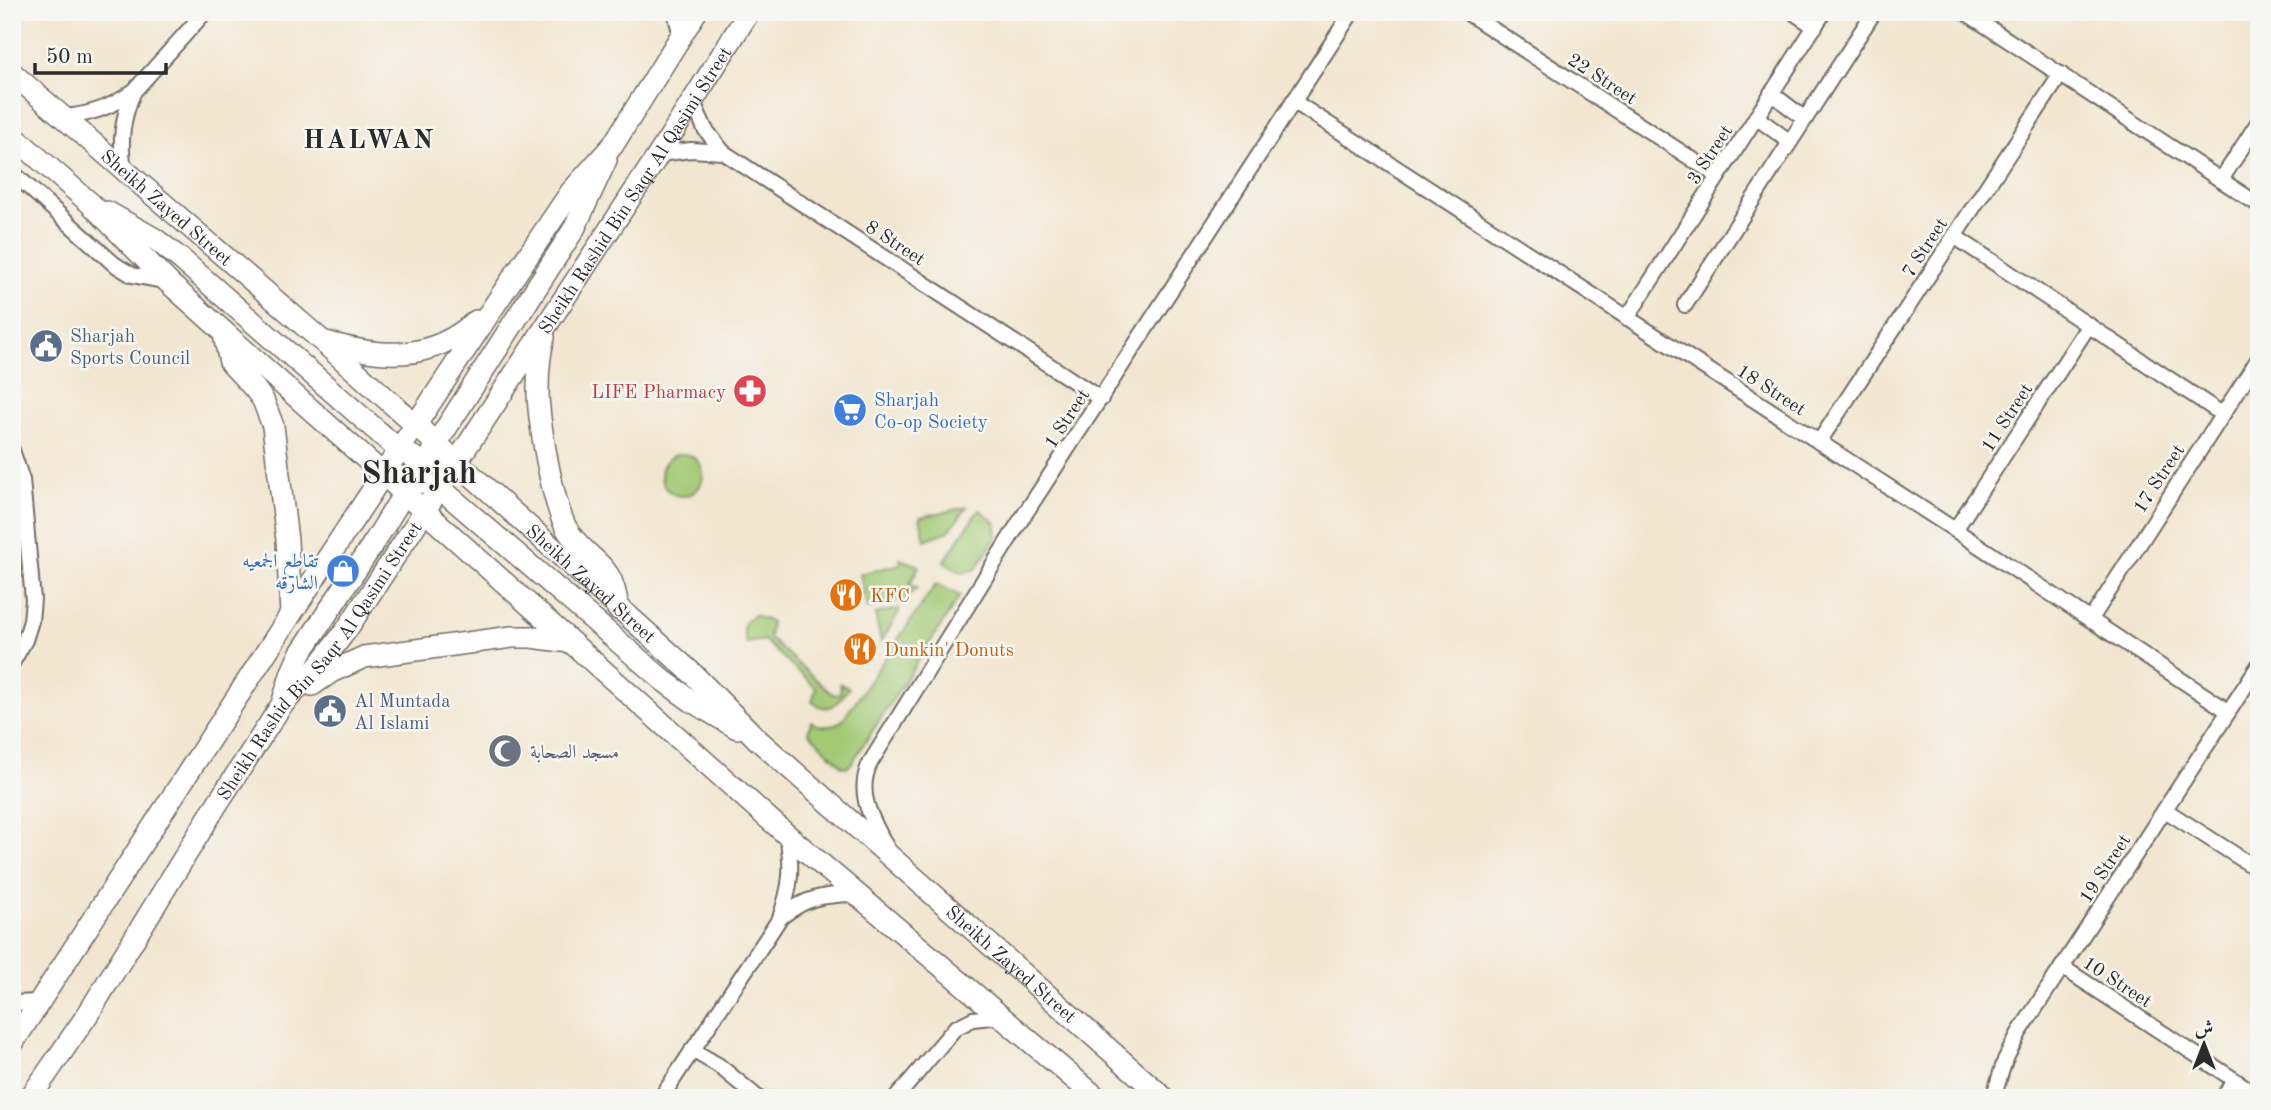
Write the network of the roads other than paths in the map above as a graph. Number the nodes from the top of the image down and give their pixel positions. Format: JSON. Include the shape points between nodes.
{"nodes":[{"id":1,"x":205,"y":12,"type":"edge"},
{"id":2,"x":675,"y":12,"type":"edge"},
{"id":3,"x":696,"y":12,"type":"edge"},
{"id":4,"x":749,"y":12,"type":"edge"},
{"id":5,"x":1352,"y":12,"type":"edge"},
{"id":6,"x":1466,"y":12,"type":"edge"},
{"id":7,"x":1793,"y":12,"type":"edge"},
{"id":8,"x":1824,"y":12,"type":"edge"},
{"id":9,"x":1874,"y":12,"type":"edge"},
{"id":10,"x":1965,"y":12,"type":"edge"},
{"id":11,"x":1815,"y":27,"type":"junction"},
{"id":12,"x":681,"y":36,"type":"junction"},
{"id":13,"x":12,"y":73,"type":"edge"},
{"id":14,"x":2061,"y":74,"type":"junction"},
{"id":15,"x":135,"y":90,"type":"junction"},
{"id":16,"x":1772,"y":93,"type":"junction"},
{"id":17,"x":1293,"y":101,"type":"junction"},
{"id":18,"x":693,"y":102,"type":"junction"},
{"id":19,"x":63,"y":117,"type":"junction"},
{"id":20,"x":1756,"y":117,"type":"junction"},
{"id":21,"x":1805,"y":119,"type":"junction"},
{"id":22,"x":2259,"y":121,"type":"edge"},
{"id":23,"x":12,"y":135,"type":"edge"},
{"id":24,"x":1790,"y":142,"type":"junction"},
{"id":25,"x":613,"y":145,"type":"junction"},
{"id":26,"x":723,"y":152,"type":"junction"},
{"id":27,"x":659,"y":154,"type":"junction"},
{"id":28,"x":124,"y":169,"type":"junction"},
{"id":29,"x":12,"y":172,"type":"edge"},
{"id":30,"x":1718,"y":176,"type":"junction"},
{"id":31,"x":2221,"y":180,"type":"junction"},
{"id":32,"x":91,"y":204,"type":"junction"},
{"id":33,"x":2259,"y":205,"type":"edge"},
{"id":34,"x":1954,"y":236,"type":"junction"},
{"id":35,"x":169,"y":283,"type":"junction"},
{"id":36,"x":496,"y":303,"type":"junction"},
{"id":37,"x":1685,"y":305,"type":"dead end"},
{"id":38,"x":1627,"y":318,"type":"junction"},
{"id":39,"x":547,"y":324,"type":"junction"},
{"id":40,"x":2089,"y":325,"type":"junction"},
{"id":41,"x":223,"y":331,"type":"junction"},
{"id":42,"x":321,"y":340,"type":"junction"},
{"id":43,"x":2259,"y":358,"type":"edge"},
{"id":44,"x":1101,"y":399,"type":"junction"},
{"id":45,"x":397,"y":408,"type":"junction"},
{"id":46,"x":2222,"y":414,"type":"junction"},
{"id":47,"x":415,"y":425,"type":"junction"},
{"id":48,"x":375,"y":430,"type":"junction"},
{"id":49,"x":1819,"y":442,"type":"junction"},
{"id":50,"x":12,"y":450,"type":"edge"},
{"id":51,"x":456,"y":463,"type":"junction"},
{"id":52,"x":420,"y":470,"type":"junction"},
{"id":53,"x":383,"y":474,"type":"junction"},
{"id":54,"x":465,"y":508,"type":"junction"},
{"id":55,"x":424,"y":512,"type":"junction"},
{"id":56,"x":444,"y":529,"type":"junction"},
{"id":57,"x":1955,"y":530,"type":"junction"},
{"id":58,"x":618,"y":609,"type":"junction"},
{"id":59,"x":290,"y":614,"type":"junction"},
{"id":60,"x":2091,"y":619,"type":"junction"},
{"id":61,"x":570,"y":642,"type":"junction"},
{"id":62,"x":12,"y":663,"type":"edge"},
{"id":63,"x":2259,"y":665,"type":"edge"},
{"id":64,"x":281,"y":706,"type":"junction"},
{"id":65,"x":2228,"y":711,"type":"junction"},
{"id":66,"x":757,"y":739,"type":"junction"},
{"id":67,"x":2165,"y":810,"type":"junction"},
{"id":68,"x":787,"y":835,"type":"junction"},
{"id":69,"x":890,"y":856,"type":"junction"},
{"id":70,"x":2259,"y":870,"type":"edge"},
{"id":71,"x":853,"y":894,"type":"junction"},
{"id":72,"x":780,"y":918,"type":"junction"},
{"id":73,"x":2062,"y":967,"type":"junction"},
{"id":74,"x":40,"y":1002,"type":"junction"},
{"id":75,"x":12,"y":1003,"type":"edge"},
{"id":76,"x":1000,"y":1016,"type":"junction"},
{"id":77,"x":12,"y":1033,"type":"edge"},
{"id":78,"x":13,"y":1043,"type":"edge"},
{"id":79,"x":692,"y":1050,"type":"junction"},
{"id":80,"x":2234,"y":1080,"type":"junction"},
{"id":81,"x":2259,"y":1096,"type":"edge"},
{"id":82,"x":30,"y":1098,"type":"edge"},
{"id":83,"x":661,"y":1098,"type":"edge"},
{"id":84,"x":758,"y":1098,"type":"edge"},
{"id":85,"x":896,"y":1098,"type":"edge"},
{"id":86,"x":1097,"y":1098,"type":"edge"},
{"id":87,"x":1164,"y":1098,"type":"edge"},
{"id":88,"x":1993,"y":1098,"type":"edge"},
{"id":89,"x":2223,"y":1098,"type":"edge"}],
"edges":[{"from":1,"to":15,"type":"street"},
{"from":2,"to":12,"type":"street"},
{"from":3,"to":12,"type":"main road","name":"Sheikh Rashid Bin Saqr Al Qasimi Street"},
{"from":4,"to":18,"type":"main road","name":"Sheikh Rashid Bin Saqr Al Qasimi Street"},
{"from":5,"to":17,"type":"street","name":"1 Street"},
{"from":6,"to":30,"type":"street","name":"22 Street"},
{"from":7,"to":11,"type":"street"},
{"from":8,"to":11,"type":"street","name":"3 Street"},
{"from":9,"to":21,"type":"street"},
{"from":10,"to":14,"type":"street"},
{"from":11,"to":16,"type":"street","name":"3 Street"},
{"from":12,"to":25,"type":"main road","name":"Sheikh Rashid Bin Saqr Al Qasimi Street"},
{"from":13,"to":19,"type":"main road","name":"Sheikh Zayed Street"},
{"from":14,"to":31,"type":"street"},
{"from":14,"to":34,"type":"street","name":"7 Street"},
{"from":15,"to":19,"type":"street","via":[[101,109]]},
{"from":15,"to":28,"type":"street","via":[[121,136]]},
{"from":16,"to":20,"type":"street","name":"3 Street"},
{"from":16,"to":21,"type":"street"},
{"from":17,"to":38,"type":"street","name":"18 Street"},
{"from":17,"to":44,"type":"street","name":"1 Street"},
{"from":18,"to":26,"type":"street","via":[[705,129]]},
{"from":18,"to":27,"type":"main road","name":"Sheikh Rashid Bin Saqr Al Qasimi Street"},
{"from":19,"to":28,"type":"main road","name":"Sheikh Zayed Street"},
{"from":20,"to":24,"type":"street"},
{"from":20,"to":30,"type":"street","name":"3 Street"},
{"from":21,"to":24,"type":"street"},
{"from":22,"to":31,"type":"street"},
{"from":23,"to":32,"type":"main road","name":"Sheikh Zayed Street"},
{"from":24,"to":37,"type":"street"},
{"from":25,"to":36,"type":"main road","name":"Sheikh Rashid Bin Saqr Al Qasimi Street","via":[[555,214]]},
{"from":25,"to":52,"type":"main road","via":[[574,229]]},
{"from":26,"to":27,"type":"street"},
{"from":26,"to":44,"type":"street","name":"8 Street"},
{"from":27,"to":39,"type":"main road","name":"Sheikh Rashid Bin Saqr Al Qasimi Street"},
{"from":28,"to":42,"type":"main road","name":"Sheikh Zayed Street"},
{"from":29,"to":35,"type":"street","via":[[114,264],[132,275]]},
{"from":30,"to":38,"type":"street","name":"3 Street"},
{"from":31,"to":33,"type":"street"},
{"from":32,"to":35,"type":"main road","name":"Sheikh Zayed Street"},
{"from":32,"to":48,"type":"main road","via":[[164,246]]},
{"from":34,"to":40,"type":"street"},
{"from":34,"to":49,"type":"street","name":"7 Street"},
{"from":35,"to":41,"type":"main road","name":"Sheikh Zayed Street"},
{"from":36,"to":42,"type":"main road","via":[[459,336],[434,348],[371,352]]},
{"from":36,"to":47,"type":"main road","name":"Sheikh Rashid Bin Saqr Al Qasimi Street"},
{"from":38,"to":49,"type":"street","name":"18 Street"},
{"from":39,"to":51,"type":"main road","name":"Sheikh Rashid Bin Saqr Al Qasimi Street"},
{"from":39,"to":58,"type":"main road","via":[[538,394],[559,512],[570,534],[610,576]]},
{"from":40,"to":46,"type":"street"},
{"from":40,"to":57,"type":"street","name":"11 Street"},
{"from":41,"to":53,"type":"main road","name":"Sheikh Zayed Street"},
{"from":41,"to":59,"type":"main road","via":[[230,362],[259,394],[273,426],[287,541]]},
{"from":42,"to":45,"type":"main road","name":"Sheikh Zayed Street"},
{"from":43,"to":46,"type":"street","name":"17 Street"},
{"from":44,"to":69,"type":"street","name":"1 Street","via":[[866,771],[864,799]]},
{"from":45,"to":47,"type":"main road","name":"Sheikh Zayed Street"},
{"from":45,"to":48,"type":"main road","via":[[392,424]]},
{"from":46,"to":60,"type":"street","name":"17 Street"},
{"from":47,"to":52,"type":"main road","name":"Sheikh Rashid Bin Saqr Al Qasimi Street"},
{"from":47,"to":52,"type":"main road","name":"Sheikh Zayed Street"},
{"from":48,"to":52,"type":"main road"},
{"from":49,"to":57,"type":"street","name":"18 Street"},
{"from":50,"to":62,"type":"street","via":[[22,480],[33,600],[25,640]]},
{"from":51,"to":52,"type":"main road","name":"Sheikh Rashid Bin Saqr Al Qasimi Street"},
{"from":51,"to":52,"type":"main road","name":"Sheikh Zayed Street"},
{"from":51,"to":58,"type":"main road","name":"Sheikh Zayed Street"},
{"from":52,"to":53,"type":"main road","name":"Sheikh Rashid Bin Saqr Al Qasimi Street"},
{"from":52,"to":53,"type":"main road","name":"Sheikh Zayed Street"},
{"from":52,"to":54,"type":"main road"},
{"from":52,"to":55,"type":"main road","name":"Sheikh Rashid Bin Saqr Al Qasimi Street"},
{"from":52,"to":64,"type":"main road","via":[[300,654]]},
{"from":53,"to":59,"type":"main road","name":"Sheikh Rashid Bin Saqr Al Qasimi Street"},
{"from":54,"to":56,"type":"main road","via":[[446,514]]},
{"from":54,"to":66,"type":"main road","via":[[664,681]]},
{"from":55,"to":56,"type":"main road"},
{"from":55,"to":64,"type":"main road","name":"Sheikh Rashid Bin Saqr Al Qasimi Street","via":[[348,629]]},
{"from":56,"to":61,"type":"main road"},
{"from":57,"to":60,"type":"street","name":"18 Street"},
{"from":58,"to":66,"type":"main road","name":"Sheikh Zayed Street","via":[[695,675]]},
{"from":59,"to":74,"type":"main road","name":"Sheikh Rashid Bin Saqr Al Qasimi Street"},
{"from":60,"to":65,"type":"street","name":"18 Street"},
{"from":61,"to":64,"type":"main road","via":[[512,637],[364,657],[331,672]]},
{"from":61,"to":68,"type":"main road"},
{"from":63,"to":65,"type":"street","name":"19 Street"},
{"from":64,"to":82,"type":"main road","name":"Sheikh Rashid Bin Saqr Al Qasimi Street","via":[[88,1014]]},
{"from":65,"to":67,"type":"street","name":"19 Street"},
{"from":66,"to":69,"type":"main road","name":"Sheikh Zayed Street"},
{"from":67,"to":70,"type":"street"},
{"from":67,"to":73,"type":"street","name":"19 Street"},
{"from":68,"to":71,"type":"main road"},
{"from":68,"to":72,"type":"street","via":[[792,876]]},
{"from":69,"to":87,"type":"main road","name":"Sheikh Zayed Street"},
{"from":71,"to":72,"type":"street","via":[[814,898]]},
{"from":71,"to":76,"type":"main road"},
{"from":72,"to":79,"type":"street"},
{"from":73,"to":80,"type":"street","name":"10 Street"},
{"from":73,"to":88,"type":"street","name":"19 Street","via":[[2011,1046]]},
{"from":74,"to":75,"type":"street"},
{"from":74,"to":78,"type":"main road","name":"Sheikh Rashid Bin Saqr Al Qasimi Street"},
{"from":76,"to":85,"type":"street","via":[[973,1019],[955,1028]]},
{"from":76,"to":86,"type":"main road"},
{"from":77,"to":78,"type":"street"},
{"from":79,"to":83,"type":"street"},
{"from":79,"to":84,"type":"street"},
{"from":80,"to":81,"type":"street","name":"10 Street"},
{"from":80,"to":89,"type":"street"}]}
